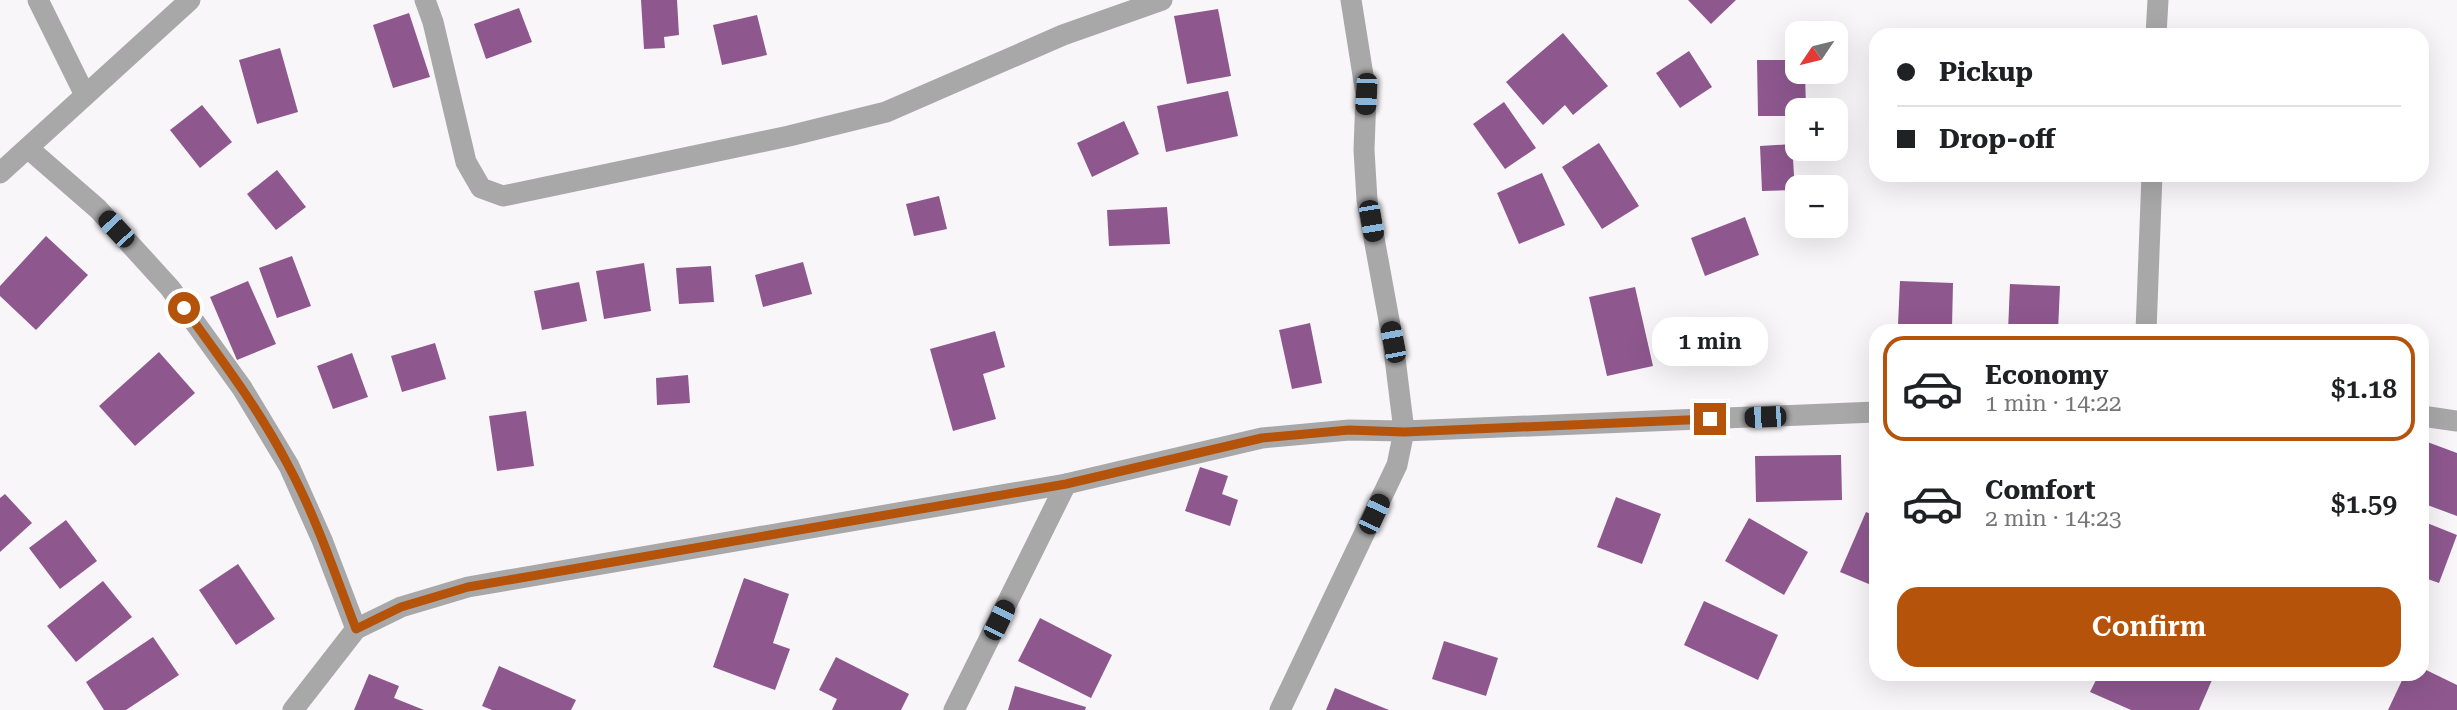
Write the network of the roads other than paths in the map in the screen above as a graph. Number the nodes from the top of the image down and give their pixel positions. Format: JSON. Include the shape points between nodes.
{"nodes":[{"id":1,"x":38,"y":0,"type":"edge"},
{"id":2,"x":190,"y":0,"type":"edge"},
{"id":3,"x":425,"y":0,"type":"edge"},
{"id":4,"x":1162,"y":0,"type":"edge"},
{"id":5,"x":1351,"y":0,"type":"edge"},
{"id":6,"x":2158,"y":0,"type":"edge"},
{"id":7,"x":2156,"y":28,"type":"edge"},
{"id":8,"x":85,"y":95,"type":"junction"},
{"id":9,"x":29,"y":149,"type":"junction"},
{"id":10,"x":0,"y":173,"type":"edge"},
{"id":11,"x":2151,"y":182,"type":"edge"},
{"id":12,"x":2146,"y":324,"type":"edge"},
{"id":13,"x":1869,"y":412,"type":"edge"},
{"id":14,"x":2429,"y":417,"type":"edge"},
{"id":15,"x":2457,"y":421,"type":"edge"},
{"id":16,"x":1404,"y":432,"type":"junction"},
{"id":17,"x":1066,"y":484,"type":"junction"},
{"id":18,"x":356,"y":629,"type":"junction"},
{"id":19,"x":293,"y":710,"type":"edge"},
{"id":20,"x":954,"y":710,"type":"edge"},
{"id":21,"x":1280,"y":710,"type":"edge"}],
"edges":[{"from":1,"to":8,"type":"street"},
{"from":2,"to":8,"type":"street"},
{"from":3,"to":4,"type":"street","via":[[466,162],[481,188],[503,196],[886,112],[1063,35]]},
{"from":5,"to":16,"type":"street","via":[[1366,94],[1367,200]]},
{"from":6,"to":7,"type":"street"},
{"from":8,"to":9,"type":"street"},
{"from":9,"to":10,"type":"street"},
{"from":9,"to":18,"type":"street","via":[[98,209],[170,288],[242,388],[289,466]]},
{"from":11,"to":12,"type":"street"},
{"from":13,"to":16,"type":"street"},
{"from":14,"to":15,"type":"street"},
{"from":16,"to":17,"type":"street","via":[[1349,430],[1262,438]]},
{"from":16,"to":21,"type":"street","via":[[1396,466]]},
{"from":17,"to":18,"type":"street","via":[[468,587],[401,607]]},
{"from":17,"to":20,"type":"street"},
{"from":18,"to":19,"type":"street"}]}
